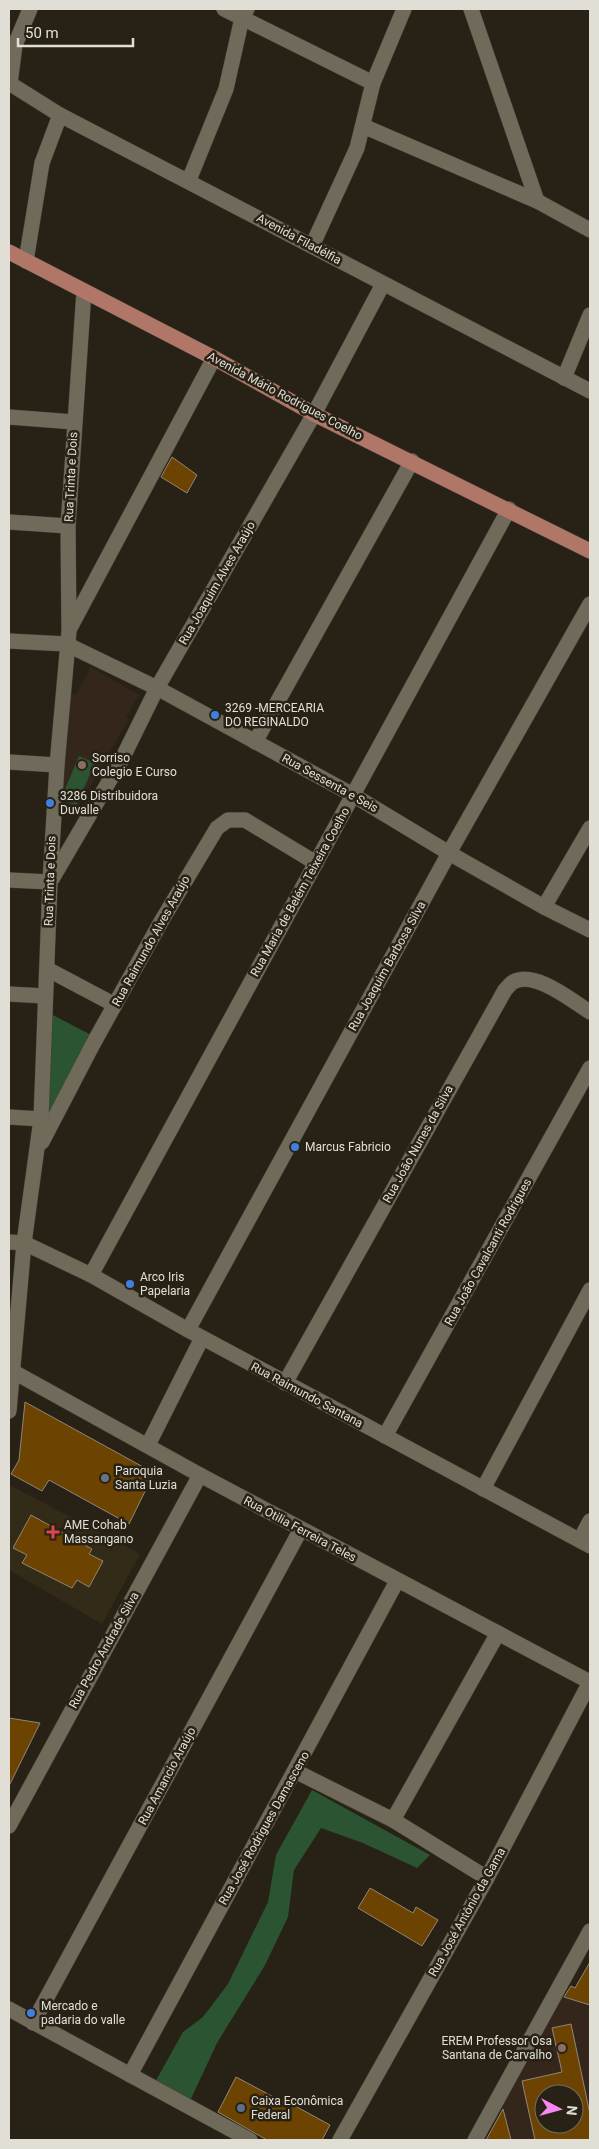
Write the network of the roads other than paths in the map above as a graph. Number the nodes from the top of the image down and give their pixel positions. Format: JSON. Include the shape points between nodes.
{"nodes":[{"id":1,"x":30,"y":9,"type":"edge"},
{"id":2,"x":224,"y":9,"type":"edge"},
{"id":3,"x":404,"y":9,"type":"edge"},
{"id":4,"x":471,"y":9,"type":"edge"},
{"id":5,"x":245,"y":13,"type":"edge"},
{"id":6,"x":374,"y":82,"type":"junction"},
{"id":7,"x":10,"y":84,"type":"edge"},
{"id":8,"x":60,"y":115,"type":"junction"},
{"id":9,"x":363,"y":126,"type":"junction"},
{"id":10,"x":189,"y":180,"type":"junction"},
{"id":11,"x":537,"y":201,"type":"junction"},
{"id":12,"x":590,"y":230,"type":"edge"},
{"id":13,"x":312,"y":246,"type":"junction"},
{"id":14,"x":9,"y":252,"type":"edge"},
{"id":15,"x":26,"y":261,"type":"junction"},
{"id":16,"x":383,"y":284,"type":"junction"},
{"id":17,"x":84,"y":291,"type":"junction"},
{"id":18,"x":590,"y":315,"type":"edge"},
{"id":19,"x":214,"y":358,"type":"junction"},
{"id":20,"x":564,"y":378,"type":"junction"},
{"id":21,"x":590,"y":391,"type":"edge"},
{"id":22,"x":314,"y":414,"type":"junction"},
{"id":23,"x":9,"y":417,"type":"edge"},
{"id":24,"x":74,"y":422,"type":"junction"},
{"id":25,"x":412,"y":461,"type":"junction"},
{"id":26,"x":509,"y":509,"type":"junction"},
{"id":27,"x":9,"y":522,"type":"edge"},
{"id":28,"x":68,"y":526,"type":"junction"},
{"id":29,"x":590,"y":551,"type":"edge"},
{"id":30,"x":590,"y":604,"type":"edge"},
{"id":31,"x":67,"y":637,"type":"junction"},
{"id":32,"x":9,"y":641,"type":"edge"},
{"id":33,"x":157,"y":688,"type":"junction"},
{"id":34,"x":255,"y":742,"type":"junction"},
{"id":35,"x":9,"y":762,"type":"edge"},
{"id":36,"x":56,"y":765,"type":"junction"},
{"id":37,"x":353,"y":795,"type":"junction"},
{"id":38,"x":590,"y":828,"type":"edge"},
{"id":39,"x":449,"y":853,"type":"junction"},
{"id":40,"x":316,"y":863,"type":"junction"},
{"id":41,"x":9,"y":880,"type":"edge"},
{"id":42,"x":50,"y":882,"type":"junction"},
{"id":43,"x":544,"y":907,"type":"junction"},
{"id":44,"x":590,"y":930,"type":"edge"},
{"id":45,"x":47,"y":969,"type":"junction"},
{"id":46,"x":9,"y":994,"type":"edge"},
{"id":47,"x":45,"y":996,"type":"junction"},
{"id":48,"x":115,"y":1005,"type":"junction"},
{"id":49,"x":590,"y":1012,"type":"edge"},
{"id":50,"x":590,"y":1068,"type":"edge"},
{"id":51,"x":9,"y":1118,"type":"edge"},
{"id":52,"x":41,"y":1119,"type":"junction"},
{"id":53,"x":35,"y":1156,"type":"junction"},
{"id":54,"x":9,"y":1242,"type":"edge"},
{"id":55,"x":24,"y":1243,"type":"junction"},
{"id":56,"x":91,"y":1275,"type":"junction"},
{"id":57,"x":590,"y":1290,"type":"edge"},
{"id":58,"x":188,"y":1330,"type":"junction"},
{"id":59,"x":202,"y":1338,"type":"junction"},
{"id":60,"x":12,"y":1371,"type":"junction"},
{"id":61,"x":286,"y":1383,"type":"junction"},
{"id":62,"x":9,"y":1411,"type":"edge"},
{"id":63,"x":385,"y":1436,"type":"junction"},
{"id":64,"x":148,"y":1446,"type":"junction"},
{"id":65,"x":200,"y":1475,"type":"junction"},
{"id":66,"x":483,"y":1489,"type":"junction"},
{"id":67,"x":590,"y":1521,"type":"edge"},
{"id":68,"x":300,"y":1529,"type":"junction"},
{"id":69,"x":585,"y":1543,"type":"edge"},
{"id":70,"x":397,"y":1581,"type":"junction"},
{"id":71,"x":498,"y":1633,"type":"junction"},
{"id":72,"x":590,"y":1682,"type":"edge"},
{"id":73,"x":295,"y":1771,"type":"junction"},
{"id":74,"x":393,"y":1820,"type":"junction"},
{"id":75,"x":9,"y":1826,"type":"edge"},
{"id":76,"x":487,"y":1878,"type":"junction"},
{"id":77,"x":590,"y":1931,"type":"edge"},
{"id":78,"x":9,"y":2009,"type":"edge"},
{"id":79,"x":33,"y":2023,"type":"junction"},
{"id":80,"x":130,"y":2075,"type":"junction"},
{"id":81,"x":250,"y":2140,"type":"edge"},
{"id":82,"x":340,"y":2140,"type":"edge"},
{"id":83,"x":475,"y":2140,"type":"edge"}],
"edges":[{"from":1,"to":7,"type":"street","via":[[15,45]]},
{"from":2,"to":5,"type":"street"},
{"from":3,"to":6,"type":"street"},
{"from":4,"to":11,"type":"street"},
{"from":5,"to":6,"type":"street"},
{"from":5,"to":10,"type":"street","via":[[226,89]]},
{"from":6,"to":9,"type":"street"},
{"from":7,"to":8,"type":"street","name":"Avenida Filadélfia"},
{"from":8,"to":10,"type":"street","name":"Avenida Filadélfia"},
{"from":8,"to":15,"type":"street","via":[[42,163]]},
{"from":9,"to":11,"type":"street"},
{"from":9,"to":13,"type":"street","via":[[357,148]]},
{"from":10,"to":13,"type":"street","name":"Avenida Filadélfia"},
{"from":11,"to":12,"type":"street"},
{"from":13,"to":16,"type":"street","name":"Avenida Filadélfia"},
{"from":14,"to":15,"type":"main road","name":"Avenida Mário Rodrigues Coelho"},
{"from":15,"to":17,"type":"main road","name":"Avenida Mário Rodrigues Coelho"},
{"from":16,"to":20,"type":"street","name":"Avenida Filadélfia"},
{"from":16,"to":22,"type":"street","name":"Rua Joaquim Alves Araújo"},
{"from":17,"to":19,"type":"main road","name":"Avenida Mário Rodrigues Coelho"},
{"from":17,"to":24,"type":"street","name":"Rua Trinta e Dois"},
{"from":18,"to":20,"type":"street"},
{"from":19,"to":22,"type":"main road","name":"Avenida Mário Rodrigues Coelho"},
{"from":19,"to":31,"type":"street"},
{"from":20,"to":21,"type":"street","name":"Avenida Filadélfia"},
{"from":22,"to":25,"type":"main road","name":"Avenida Mário Rodrigues Coelho"},
{"from":22,"to":33,"type":"street","name":"Rua Joaquim Alves Araújo"},
{"from":23,"to":24,"type":"street"},
{"from":24,"to":28,"type":"street","name":"Rua Trinta e Dois"},
{"from":25,"to":26,"type":"main road","name":"Avenida Mário Rodrigues Coelho"},
{"from":25,"to":34,"type":"street"},
{"from":26,"to":29,"type":"main road","name":"Avenida Mário Rodrigues Coelho"},
{"from":26,"to":37,"type":"street","name":"Rua Maria de Belém Teixeira Coelho"},
{"from":27,"to":28,"type":"street"},
{"from":28,"to":31,"type":"street","name":"Rua Trinta e Dois"},
{"from":30,"to":39,"type":"street","name":"Rua Joaquim Barbosa Silva"},
{"from":31,"to":32,"type":"street"},
{"from":31,"to":33,"type":"street","name":"Rua Sessenta e Seis"},
{"from":31,"to":36,"type":"street","name":"Rua Trinta e Dois"},
{"from":33,"to":34,"type":"street","name":"Rua Sessenta e Seis"},
{"from":33,"to":42,"type":"street","name":"Rua Joaquim Alves Araújo","via":[[122,761]]},
{"from":34,"to":37,"type":"street","name":"Rua Sessenta e Seis"},
{"from":35,"to":36,"type":"street"},
{"from":36,"to":42,"type":"street","name":"Rua Trinta e Dois"},
{"from":37,"to":39,"type":"street","name":"Rua Sessenta e Seis"},
{"from":37,"to":40,"type":"street","name":"Rua Maria de Belém Teixeira Coelho"},
{"from":38,"to":43,"type":"street"},
{"from":39,"to":43,"type":"street","name":"Rua Sessenta e Seis"},
{"from":39,"to":58,"type":"street","name":"Rua Joaquim Barbosa Silva"},
{"from":40,"to":48,"type":"street","name":"Rua Raimundo Alves Araújo","via":[[245,820],[222,823],[211,836]]},
{"from":40,"to":56,"type":"street","name":"Rua Maria de Belém Teixeira Coelho"},
{"from":41,"to":42,"type":"street"},
{"from":42,"to":45,"type":"street","name":"Rua Trinta e Dois"},
{"from":43,"to":44,"type":"street","name":"Rua Sessenta e Seis"},
{"from":45,"to":47,"type":"street","name":"Rua Trinta e Dois"},
{"from":45,"to":48,"type":"street"},
{"from":46,"to":47,"type":"street"},
{"from":47,"to":52,"type":"street","name":"Rua Trinta e Dois"},
{"from":48,"to":53,"type":"street","name":"Rua Raimundo Alves Araújo"},
{"from":49,"to":61,"type":"street","name":"Rua João Nunes da Silva","via":[[536,980],[514,982],[505,990]]},
{"from":50,"to":63,"type":"street","name":"Rua João Cavalcanti Rodrigues"},
{"from":51,"to":52,"type":"street"},
{"from":52,"to":53,"type":"street","name":"Rua Trinta e Dois"},
{"from":53,"to":55,"type":"street","name":"Rua Trinta e Dois"},
{"from":54,"to":55,"type":"street"},
{"from":55,"to":56,"type":"street","name":"Rua Raimundo Santana"},
{"from":55,"to":60,"type":"street","name":"Rua Trinta e Dois"},
{"from":56,"to":58,"type":"street","name":"Rua Raimundo Santana"},
{"from":57,"to":66,"type":"street"},
{"from":58,"to":59,"type":"street","name":"Rua Raimundo Santana"},
{"from":59,"to":61,"type":"street","name":"Rua Raimundo Santana"},
{"from":59,"to":64,"type":"street"},
{"from":60,"to":62,"type":"street","name":"Rua Trinta e Dois"},
{"from":60,"to":64,"type":"street","name":"Rua Otilia Ferreira Teles"},
{"from":61,"to":63,"type":"street","name":"Rua Raimundo Santana"},
{"from":63,"to":66,"type":"street","name":"Rua Raimundo Santana"},
{"from":64,"to":65,"type":"street","name":"Rua Otilia Ferreira Teles"},
{"from":65,"to":68,"type":"street","name":"Rua Otilia Ferreira Teles"},
{"from":65,"to":75,"type":"street","name":"Rua Pedro Andrade Silva"},
{"from":66,"to":69,"type":"street","name":"Rua Raimundo Santana"},
{"from":67,"to":69,"type":"street"},
{"from":68,"to":70,"type":"street","name":"Rua Otilia Ferreira Teles"},
{"from":68,"to":79,"type":"street","name":"Rua Amancio Araújo"},
{"from":70,"to":71,"type":"street","name":"Rua Otilia Ferreira Teles"},
{"from":70,"to":73,"type":"street","name":"Rua José Rodrigues Damasceno"},
{"from":71,"to":72,"type":"street","name":"Rua Otilia Ferreira Teles"},
{"from":71,"to":74,"type":"street"},
{"from":72,"to":76,"type":"street","name":"Rua José Antônio da Gama"},
{"from":73,"to":74,"type":"street"},
{"from":73,"to":80,"type":"street","name":"Rua José Rodrigues Damasceno"},
{"from":74,"to":76,"type":"street"},
{"from":76,"to":82,"type":"street","name":"Rua José Antônio da Gama"},
{"from":77,"to":83,"type":"street"},
{"from":78,"to":79,"type":"street"},
{"from":79,"to":80,"type":"street"},
{"from":80,"to":81,"type":"street"}]}
